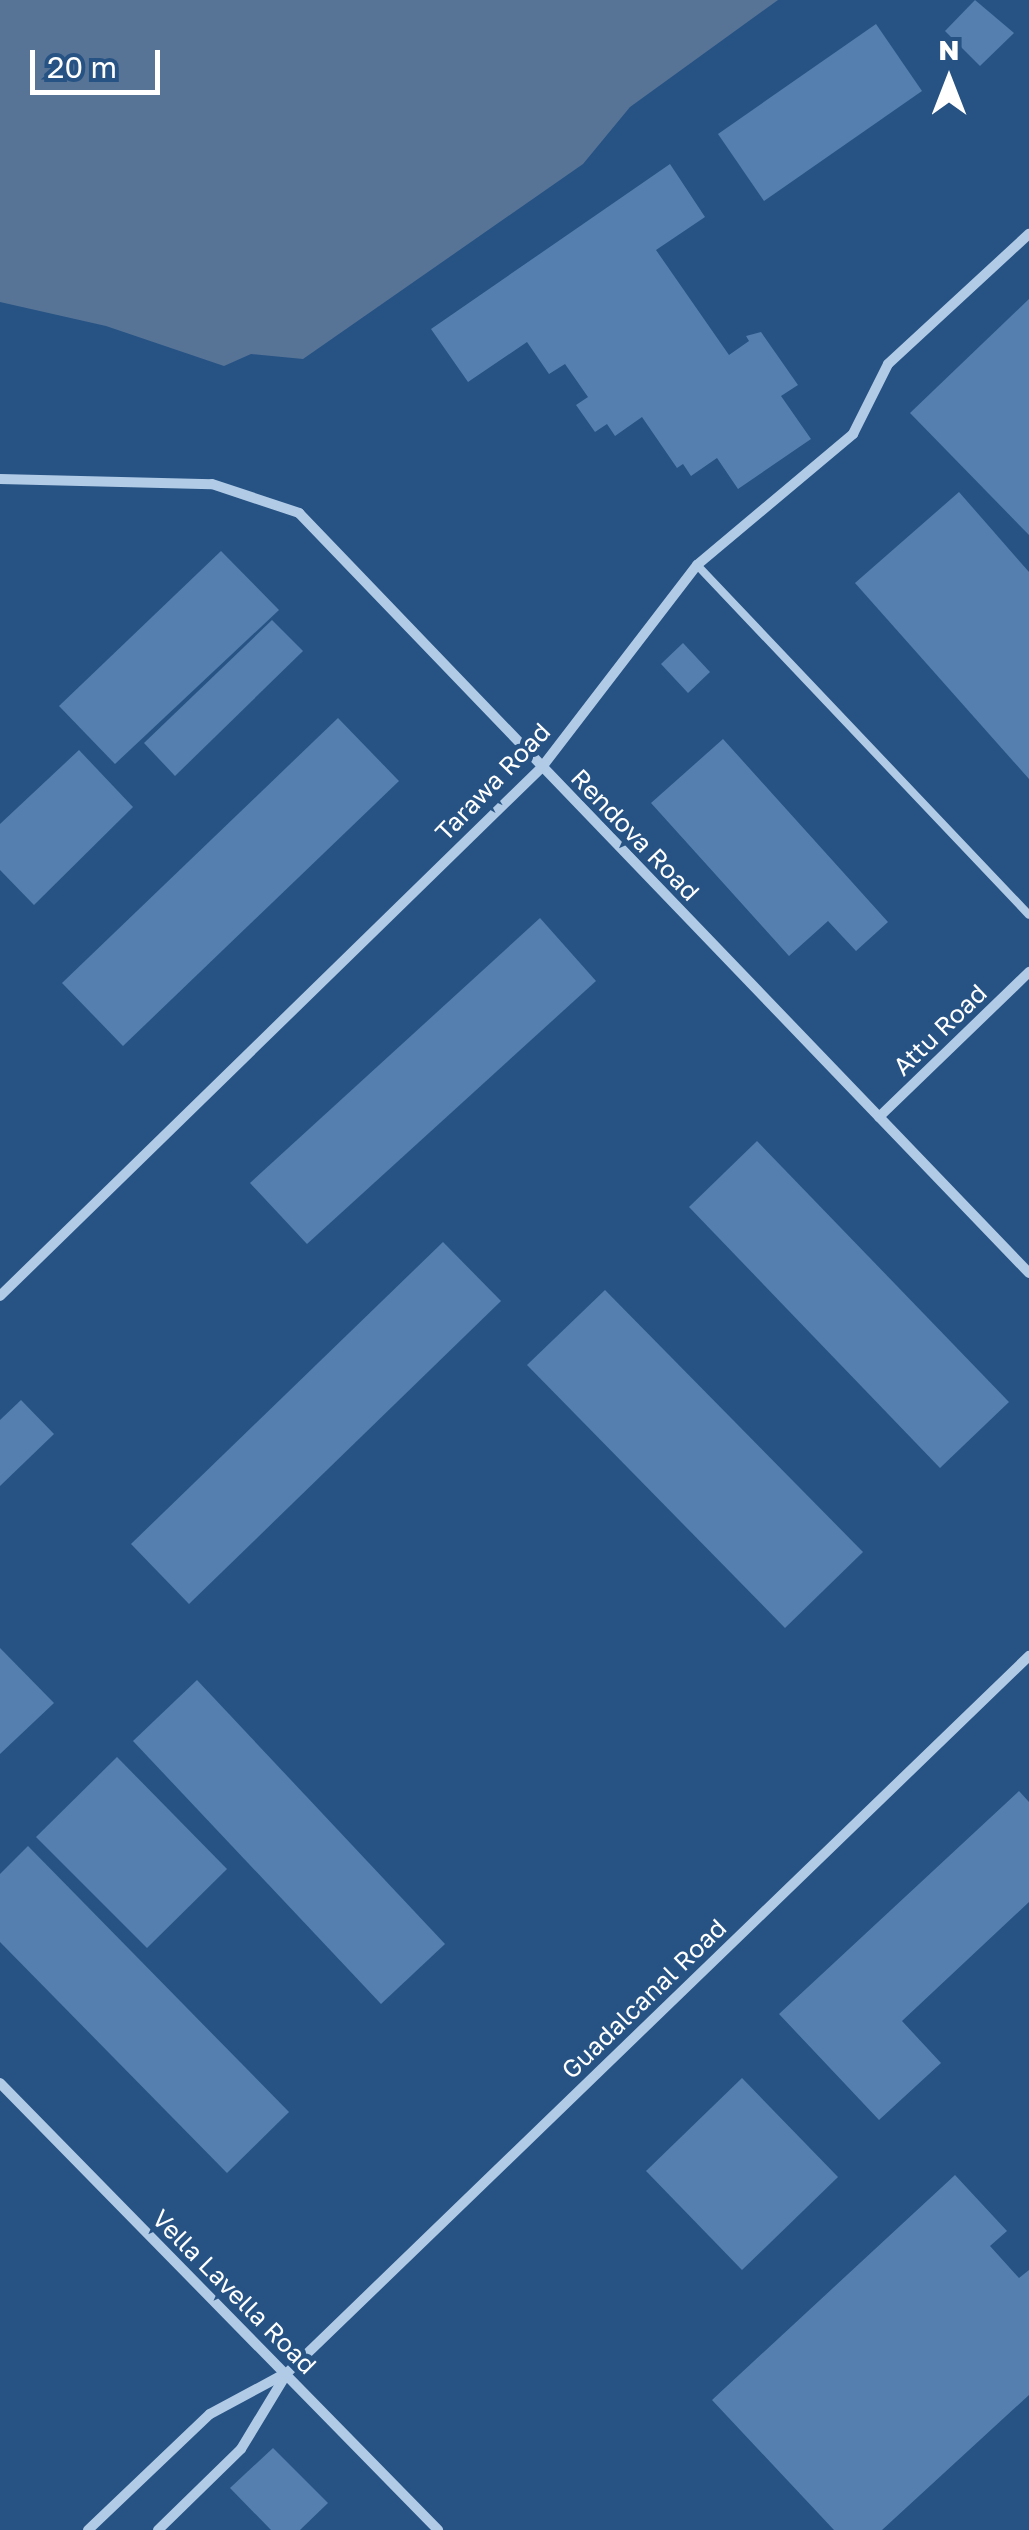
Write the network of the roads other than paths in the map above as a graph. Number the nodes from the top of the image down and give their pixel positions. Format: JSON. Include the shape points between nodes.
{"nodes":[{"id":1,"x":1029,"y":234,"type":"edge"},
{"id":2,"x":0,"y":479,"type":"edge"},
{"id":3,"x":697,"y":565,"type":"junction"},
{"id":4,"x":542,"y":766,"type":"junction"},
{"id":5,"x":1029,"y":915,"type":"edge"},
{"id":6,"x":1029,"y":972,"type":"edge"},
{"id":7,"x":878,"y":1117,"type":"junction"},
{"id":8,"x":1029,"y":1273,"type":"edge"},
{"id":9,"x":0,"y":1296,"type":"edge"},
{"id":10,"x":1029,"y":1656,"type":"edge"},
{"id":11,"x":0,"y":2084,"type":"edge"},
{"id":12,"x":288,"y":2373,"type":"junction"},
{"id":13,"x":88,"y":2530,"type":"edge"},
{"id":14,"x":158,"y":2530,"type":"edge"},
{"id":15,"x":438,"y":2530,"type":"edge"}],
"edges":[{"from":1,"to":3,"type":"street","name":"Tarawa Road","via":[[888,364],[853,434]]},
{"from":2,"to":4,"type":"street","name":"Rendova Road","via":[[212,484],[299,513]]},
{"from":3,"to":4,"type":"street","name":"Tarawa Road"},
{"from":3,"to":5,"type":"lane"},
{"from":4,"to":7,"type":"street","name":"Rendova Road"},
{"from":4,"to":9,"type":"street","name":"Tarawa Road"},
{"from":6,"to":7,"type":"street","name":"Attu Road"},
{"from":7,"to":8,"type":"street","name":"Rendova Road"},
{"from":10,"to":12,"type":"street","name":"Guadalcanal Road"},
{"from":11,"to":12,"type":"street","name":"Vella Lavella Road"},
{"from":12,"to":13,"type":"street","via":[[210,2414]]},
{"from":12,"to":14,"type":"street","via":[[242,2449]]},
{"from":12,"to":15,"type":"street","name":"Vella Lavella Road"}]}
